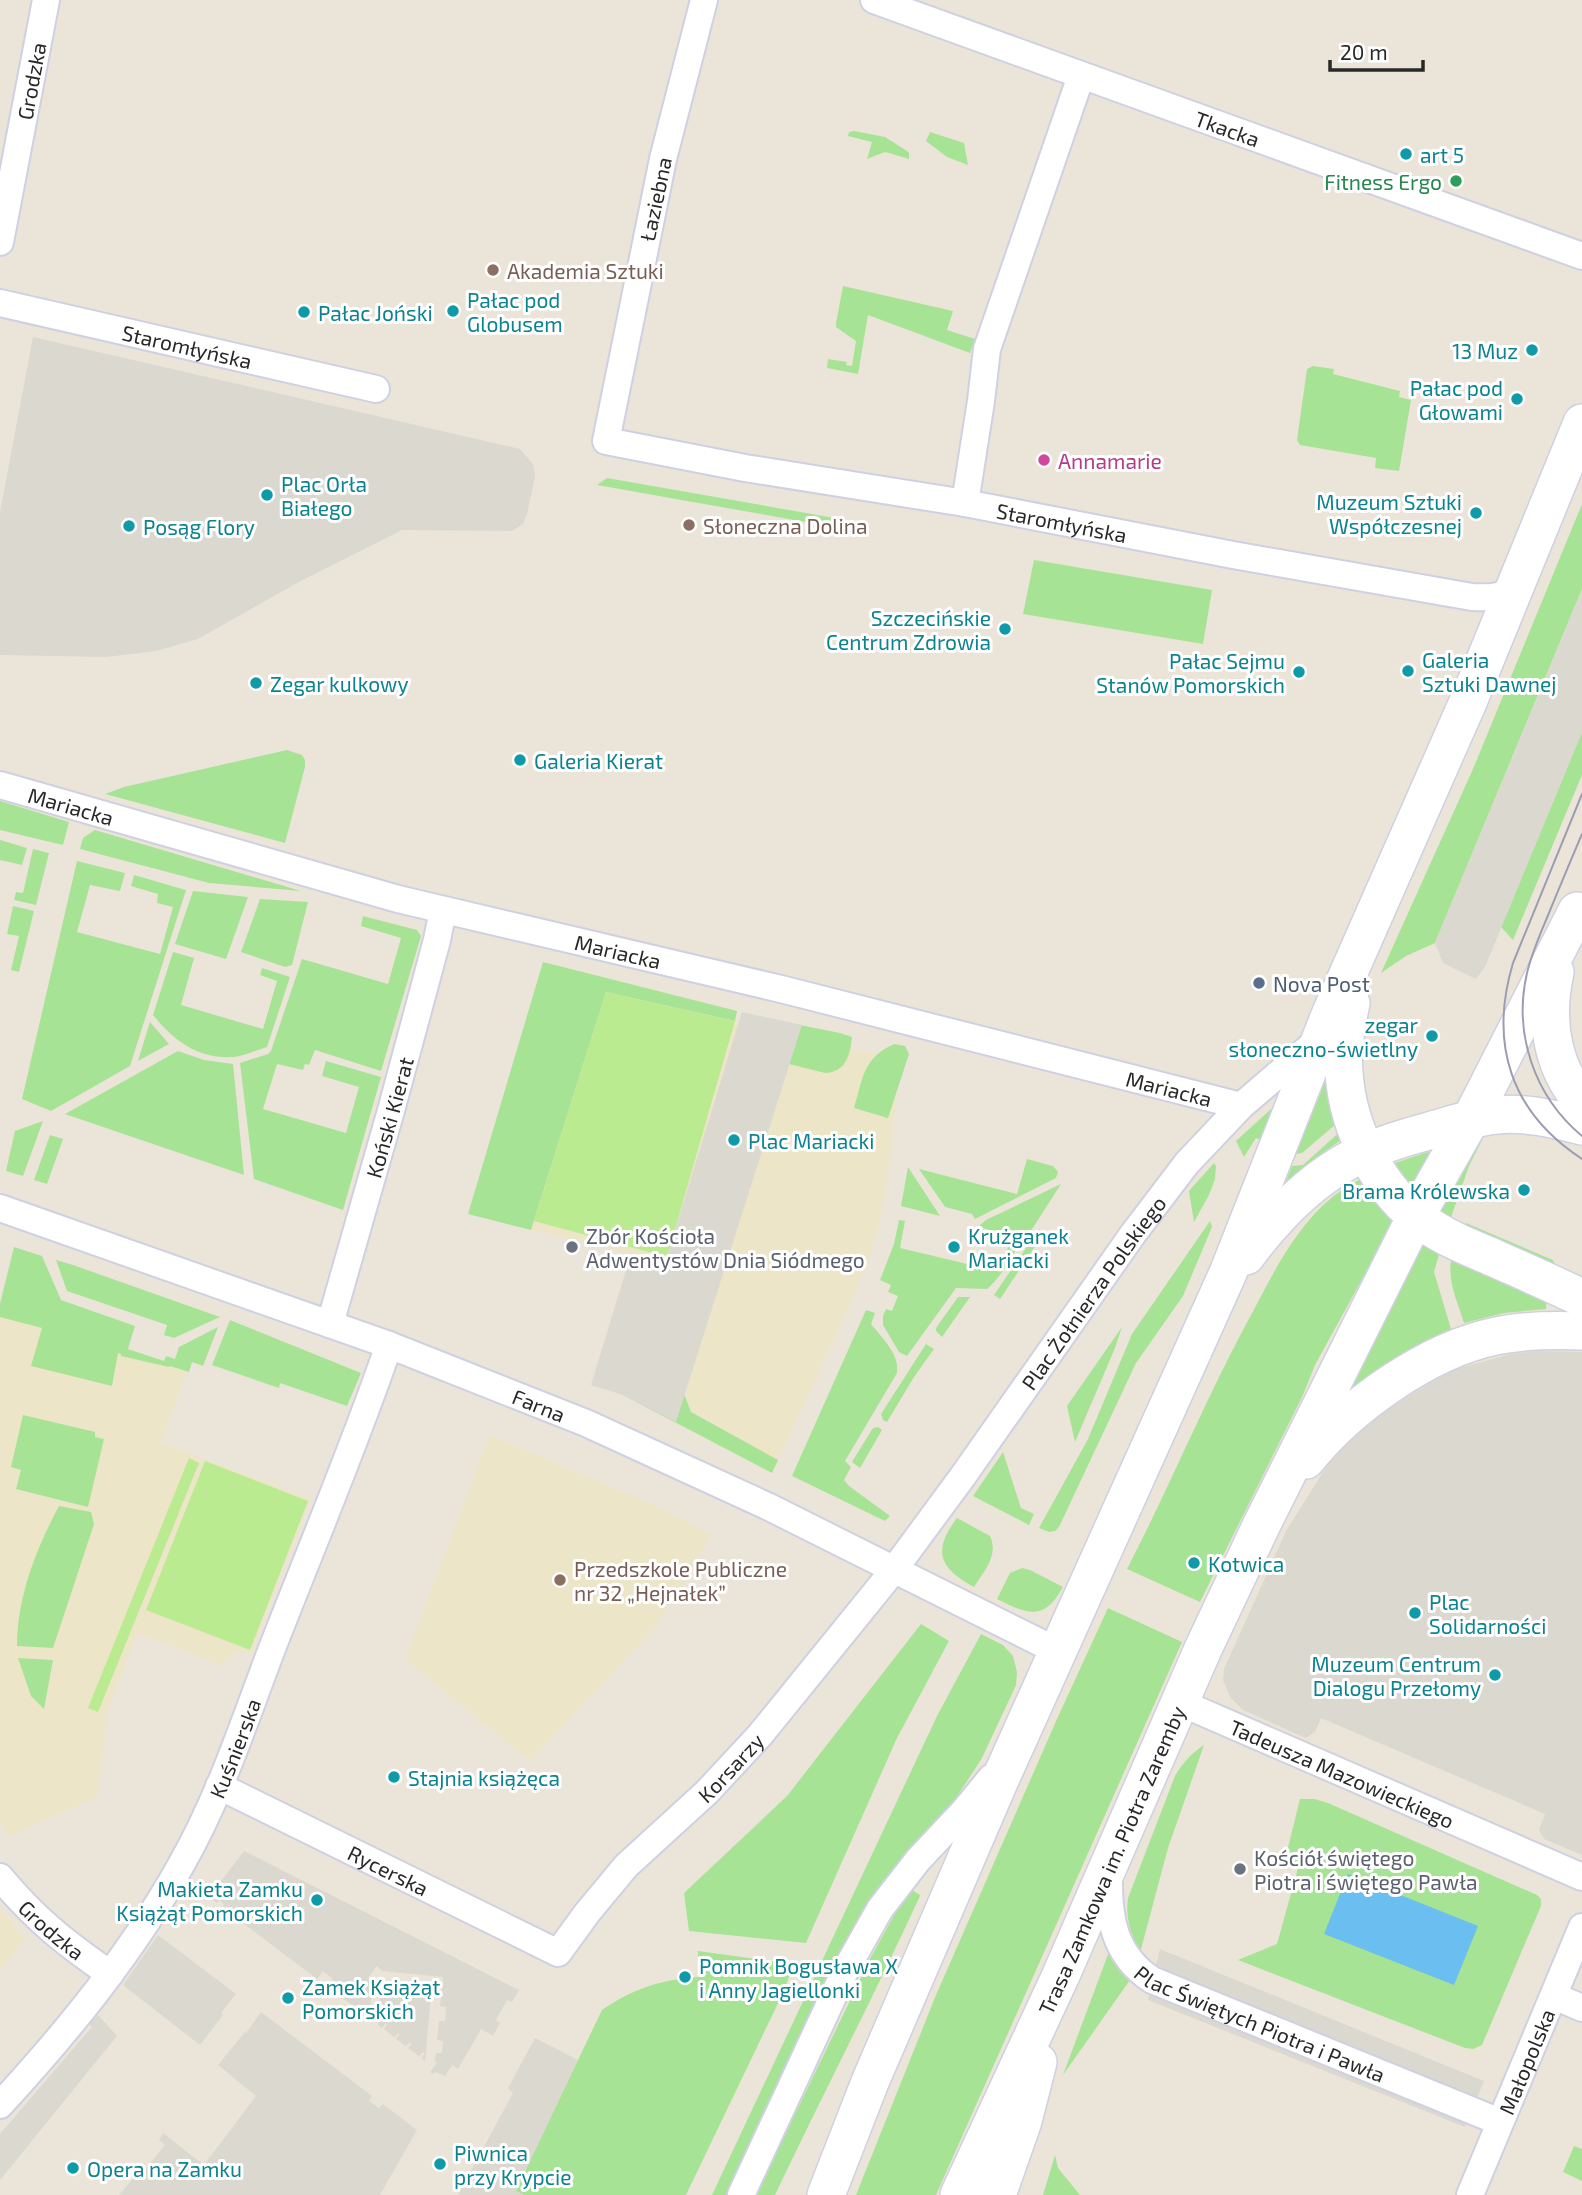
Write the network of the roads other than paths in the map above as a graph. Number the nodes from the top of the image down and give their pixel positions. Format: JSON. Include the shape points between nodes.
{"nodes":[{"id":1,"x":46,"y":0,"type":"edge"},
{"id":2,"x":704,"y":0,"type":"edge"},
{"id":3,"x":874,"y":0,"type":"edge"},
{"id":4,"x":1081,"y":76,"type":"junction"},
{"id":5,"x":0,"y":242,"type":"edge"},
{"id":6,"x":1582,"y":256,"type":"edge"},
{"id":7,"x":0,"y":303,"type":"edge"},
{"id":8,"x":376,"y":389,"type":"dead end"},
{"id":9,"x":1582,"y":423,"type":"edge"},
{"id":10,"x":606,"y":441,"type":"joint"},
{"id":11,"x":965,"y":503,"type":"junction"},
{"id":12,"x":1516,"y":587,"type":"junction"},
{"id":13,"x":0,"y":785,"type":"edge"},
{"id":14,"x":1579,"y":904,"type":"edge"},
{"id":15,"x":1378,"y":908,"type":"junction"},
{"id":16,"x":443,"y":910,"type":"junction"},
{"id":17,"x":1321,"y":1038,"type":"junction"},
{"id":18,"x":1582,"y":1102,"type":"edge"},
{"id":19,"x":1241,"y":1106,"type":"junction"},
{"id":20,"x":1471,"y":1119,"type":"junction"},
{"id":21,"x":1582,"y":1126,"type":"edge"},
{"id":22,"x":1367,"y":1152,"type":"junction"},
{"id":23,"x":0,"y":1208,"type":"edge"},
{"id":24,"x":1416,"y":1216,"type":"junction"},
{"id":25,"x":1582,"y":1298,"type":"edge"},
{"id":26,"x":330,"y":1324,"type":"junction"},
{"id":27,"x":1203,"y":1329,"type":"junction"},
{"id":28,"x":1582,"y":1331,"type":"edge"},
{"id":29,"x":389,"y":1345,"type":"junction"},
{"id":30,"x":1262,"y":1524,"type":"junction"},
{"id":31,"x":893,"y":1570,"type":"junction"},
{"id":32,"x":1057,"y":1651,"type":"junction"},
{"id":33,"x":1179,"y":1702,"type":"junction"},
{"id":34,"x":1018,"y":1739,"type":"junction"},
{"id":35,"x":219,"y":1786,"type":"junction"},
{"id":36,"x":1112,"y":1856,"type":"junction"},
{"id":37,"x":0,"y":1877,"type":"edge"},
{"id":38,"x":1582,"y":1877,"type":"edge"},
{"id":39,"x":1582,"y":1927,"type":"edge"},
{"id":40,"x":558,"y":1953,"type":"joint"},
{"id":41,"x":110,"y":1974,"type":"junction"},
{"id":42,"x":1061,"y":1975,"type":"junction"},
{"id":43,"x":1554,"y":1996,"type":"junction"},
{"id":44,"x":1582,"y":2008,"type":"edge"},
{"id":45,"x":0,"y":2105,"type":"edge"},
{"id":46,"x":1500,"y":2122,"type":"junction"},
{"id":47,"x":741,"y":2195,"type":"edge"},
{"id":48,"x":826,"y":2195,"type":"edge"},
{"id":49,"x":959,"y":2195,"type":"edge"},
{"id":50,"x":997,"y":2195,"type":"edge"},
{"id":51,"x":1470,"y":2195,"type":"edge"}],
"edges":[{"from":1,"to":5,"type":"street","name":"Grodzka"},
{"from":2,"to":10,"type":"street","name":"Łaziebna","via":[[663,159]]},
{"from":3,"to":4,"type":"street","name":"Tkacka"},
{"from":4,"to":6,"type":"street","name":"Tkacka"},
{"from":4,"to":11,"type":"street","via":[[987,349]]},
{"from":7,"to":8,"type":"street","name":"Staromłyńska"},
{"from":9,"to":12,"type":"street","name":"Plac Żołnierza Polskiego"},
{"from":10,"to":11,"type":"street","name":"Staromłyńska"},
{"from":11,"to":12,"type":"street","name":"Staromłyńska","via":[[1472,597],[1500,596]]},
{"from":12,"to":15,"type":"street","name":"Plac Żołnierza Polskiego"},
{"from":13,"to":16,"type":"street","name":"Mariacka"},
{"from":14,"to":18,"type":"street","via":[[1556,968],[1549,1016],[1561,1071]]},
{"from":14,"to":20,"type":"street"},
{"from":15,"to":17,"type":"street","name":"Plac Żołnierza Polskiego"},
{"from":15,"to":22,"type":"street","name":"Plac Żołnierza Polskiego","via":[[1344,1043],[1347,1095]]},
{"from":16,"to":19,"type":"street","name":"Mariacka","via":[[925,1024]]},
{"from":16,"to":26,"type":"street","name":"Koński Kierat","via":[[393,1107]]},
{"from":17,"to":19,"type":"street","name":"Plac Żołnierza Polskiego"},
{"from":17,"to":27,"type":"street","name":"Plac Żołnierza Polskiego"},
{"from":19,"to":31,"type":"street","name":"Plac Żołnierza Polskiego","via":[[1187,1163],[1133,1234]]},
{"from":20,"to":21,"type":"street","via":[[1509,1115]]},
{"from":20,"to":22,"type":"street"},
{"from":20,"to":24,"type":"street"},
{"from":22,"to":24,"type":"street","name":"Plac Żołnierza Polskiego","via":[[1386,1183]]},
{"from":22,"to":27,"type":"street","via":[[1326,1176],[1274,1222],[1244,1260]]},
{"from":23,"to":26,"type":"street","name":"Farna"},
{"from":24,"to":25,"type":"street","name":"Plac Żołnierza Polskiego","via":[[1451,1239]]},
{"from":24,"to":30,"type":"street","name":"Trasa Zamkowa im. Piotra Zaremby"},
{"from":26,"to":29,"type":"street","name":"Farna"},
{"from":27,"to":32,"type":"street"},
{"from":28,"to":30,"type":"street","name":"Trasa Zamkowa im. Piotra Zaremby","via":[[1532,1331],[1482,1339],[1403,1376],[1328,1435]]},
{"from":29,"to":31,"type":"street","name":"Farna","via":[[586,1423]]},
{"from":29,"to":35,"type":"street","name":"Kuśnierska"},
{"from":30,"to":33,"type":"street","name":"Trasa Zamkowa im. Piotra Zaremby"},
{"from":31,"to":32,"type":"street","name":"Farna"},
{"from":31,"to":40,"type":"street","name":"Korsarzy","via":[[746,1751],[626,1866]]},
{"from":32,"to":34,"type":"street"},
{"from":33,"to":36,"type":"street","name":"Trasa Zamkowa im. Piotra Zaremby"},
{"from":33,"to":38,"type":"street","name":"Tadeusza Mazowieckiego"},
{"from":34,"to":47,"type":"street","via":[[987,1784],[880,1909],[845,1971]]},
{"from":34,"to":48,"type":"street"},
{"from":35,"to":40,"type":"street","name":"Rycerska"},
{"from":35,"to":41,"type":"street","name":"Kuśnierska","via":[[181,1865]]},
{"from":36,"to":42,"type":"street","name":"Trasa Zamkowa im. Piotra Zaremby"},
{"from":36,"to":46,"type":"street","name":"Plac Świętych Piotra i Pawła","via":[[1112,1923],[1132,1966],[1144,1975]]},
{"from":37,"to":41,"type":"street","name":"Grodzka","via":[[57,1936]]},
{"from":39,"to":43,"type":"street","name":"Małopolska"},
{"from":41,"to":45,"type":"street","name":"Kuśnierska"},
{"from":42,"to":49,"type":"street","name":"Trasa Zamkowa im. Piotra Zaremby"},
{"from":42,"to":50,"type":"street","via":[[1023,2121]]},
{"from":43,"to":44,"type":"street"},
{"from":43,"to":46,"type":"street","name":"Małopolska"},
{"from":46,"to":51,"type":"street","name":"Małopolska"}]}
